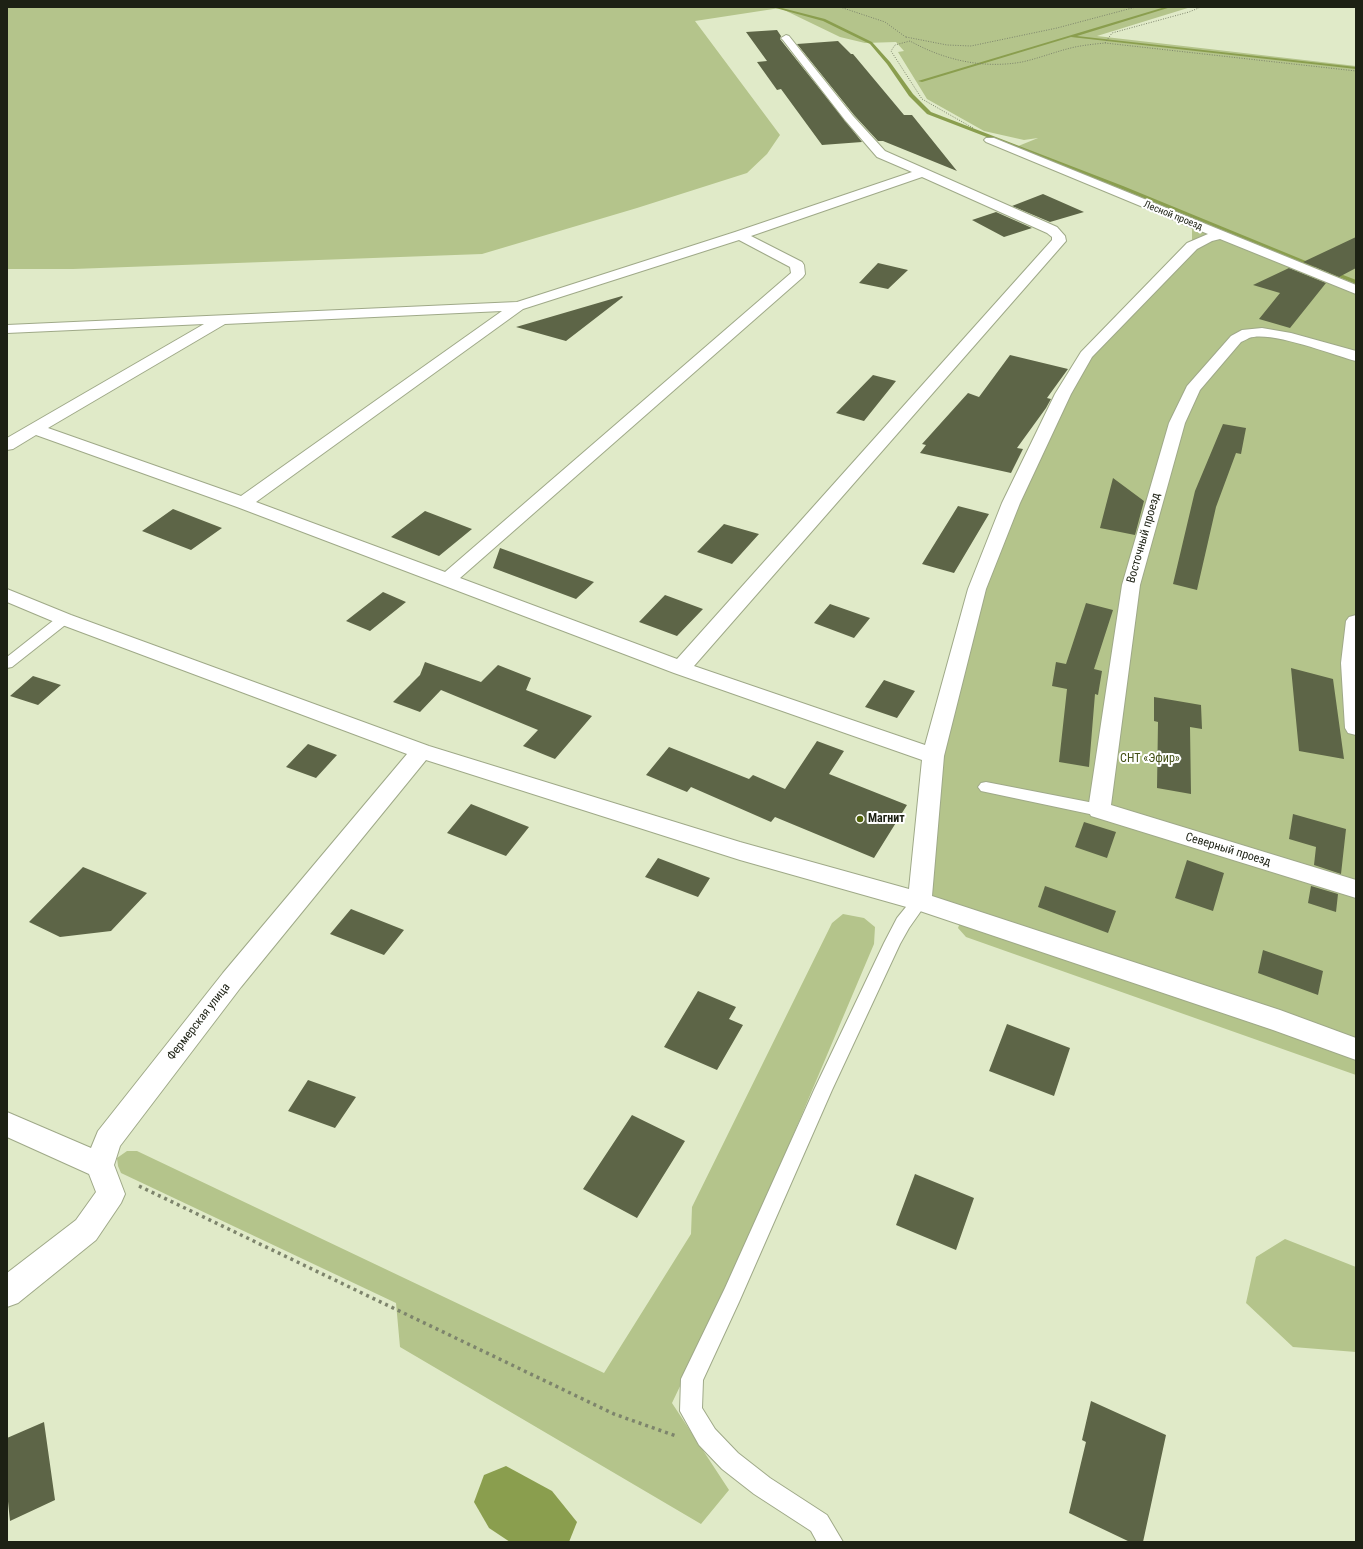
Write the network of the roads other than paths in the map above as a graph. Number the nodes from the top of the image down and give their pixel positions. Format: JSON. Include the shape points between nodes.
{"nodes":[{"id":1,"x":786,"y":38,"type":"dead end"},
{"id":2,"x":990,"y":140,"type":"dead end"},
{"id":3,"x":922,"y":174,"type":"junction"},
{"id":4,"x":740,"y":235,"type":"junction"},
{"id":5,"x":1219,"y":235,"type":"junction"},
{"id":6,"x":1356,"y":290,"type":"edge"},
{"id":7,"x":518,"y":306,"type":"junction"},
{"id":8,"x":222,"y":320,"type":"junction"},
{"id":9,"x":7,"y":329,"type":"edge"},
{"id":10,"x":1356,"y":356,"type":"edge"},
{"id":11,"x":36,"y":429,"type":"junction"},
{"id":12,"x":7,"y":445,"type":"edge"},
{"id":13,"x":243,"y":503,"type":"junction"},
{"id":14,"x":447,"y":580,"type":"junction"},
{"id":15,"x":7,"y":596,"type":"edge"},
{"id":16,"x":64,"y":619,"type":"junction"},
{"id":17,"x":1356,"y":622,"type":"edge"},
{"id":18,"x":7,"y":664,"type":"edge"},
{"id":19,"x":681,"y":668,"type":"junction"},
{"id":20,"x":1356,"y":728,"type":"edge"},
{"id":21,"x":421,"y":751,"type":"junction"},
{"id":22,"x":933,"y":756,"type":"junction"},
{"id":23,"x":986,"y":788,"type":"dead end"},
{"id":24,"x":1099,"y":810,"type":"junction"},
{"id":25,"x":1356,"y":889,"type":"edge"},
{"id":26,"x":920,"y":901,"type":"junction"},
{"id":27,"x":1356,"y":1049,"type":"edge"},
{"id":28,"x":7,"y":1124,"type":"edge"},
{"id":29,"x":100,"y":1165,"type":"junction"},
{"id":30,"x":7,"y":1292,"type":"edge"},
{"id":31,"x":831,"y":1542,"type":"edge"}],
"edges":[{"from":1,"to":3,"type":"street","via":[[881,154]]},
{"from":2,"to":5,"type":"street","name":"Лесной проезд"},
{"from":3,"to":4,"type":"street"},
{"from":3,"to":19,"type":"street","via":[[1052,230],[1059,241]]},
{"from":4,"to":7,"type":"street"},
{"from":4,"to":14,"type":"street","via":[[797,265],[798,274]]},
{"from":5,"to":6,"type":"street","name":"Лесной проезд"},
{"from":5,"to":22,"type":"street","via":[[1192,246],[1172,266],[1086,355],[1063,394],[1011,503],[977,589]]},
{"from":7,"to":8,"type":"street"},
{"from":7,"to":13,"type":"street"},
{"from":8,"to":9,"type":"street"},
{"from":8,"to":11,"type":"street"},
{"from":10,"to":24,"type":"street","name":"Восточный проезд","via":[[1286,336],[1262,332],[1247,334],[1236,339],[1193,389],[1177,423],[1131,585]]},
{"from":11,"to":12,"type":"street"},
{"from":11,"to":13,"type":"street"},
{"from":13,"to":14,"type":"street"},
{"from":14,"to":19,"type":"street"},
{"from":15,"to":16,"type":"street"},
{"from":16,"to":18,"type":"lane"},
{"from":16,"to":21,"type":"street"},
{"from":17,"to":20,"type":"street","via":[[1351,663]]},
{"from":19,"to":22,"type":"street"},
{"from":21,"to":26,"type":"street","via":[[740,851]]},
{"from":21,"to":29,"type":"street","name":"Фермерская улица","via":[[218,998],[108,1140]]},
{"from":22,"to":26,"type":"street"},
{"from":23,"to":24,"type":"lane"},
{"from":24,"to":25,"type":"street","name":"Северный проезд"},
{"from":26,"to":27,"type":"street","via":[[1280,1021]]},
{"from":26,"to":31,"type":"lane","via":[[902,923],[892,943],[692,1379],[691,1411],[707,1437],[730,1461],[762,1486],[819,1523]]},
{"from":28,"to":29,"type":"street"},
{"from":29,"to":30,"type":"street","via":[[111,1194],[86,1230]]}]}
